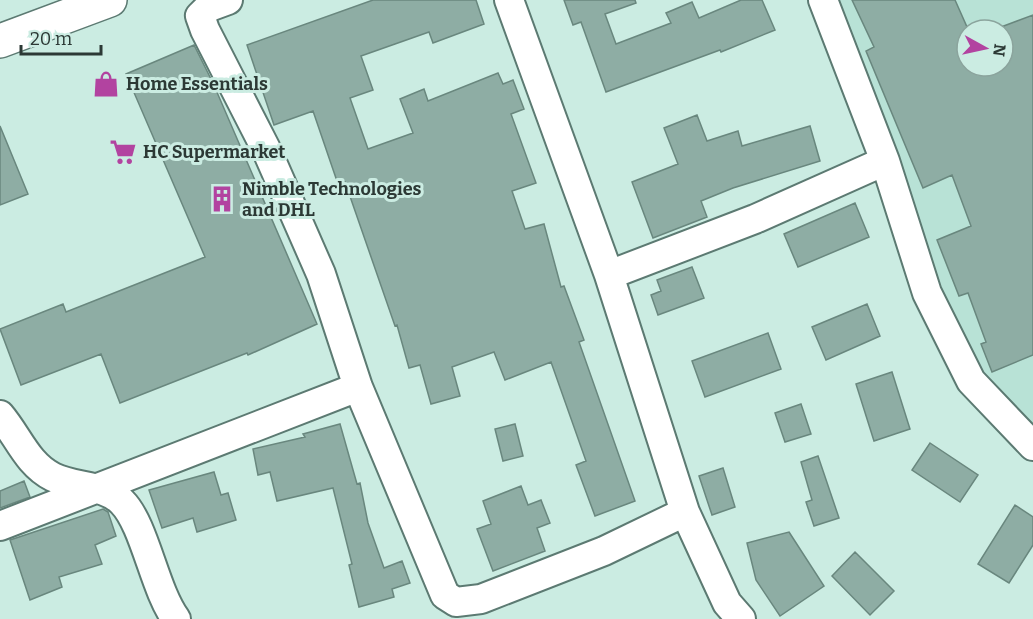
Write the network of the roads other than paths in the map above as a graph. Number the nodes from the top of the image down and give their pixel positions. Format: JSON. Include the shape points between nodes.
{"nodes":[{"id":1,"x":228,"y":0,"type":"edge"},
{"id":2,"x":509,"y":0,"type":"edge"},
{"id":3,"x":823,"y":0,"type":"edge"},
{"id":4,"x":100,"y":2,"type":"edge"},
{"id":5,"x":0,"y":41,"type":"edge"},
{"id":6,"x":885,"y":161,"type":"junction"},
{"id":7,"x":609,"y":275,"type":"junction"},
{"id":8,"x":358,"y":387,"type":"junction"},
{"id":9,"x":0,"y":415,"type":"edge"},
{"id":10,"x":1033,"y":446,"type":"edge"},
{"id":11,"x":96,"y":488,"type":"junction"},
{"id":12,"x":685,"y":512,"type":"junction"},
{"id":13,"x":0,"y":526,"type":"edge"},
{"id":14,"x":454,"y":611,"type":"edge"},
{"id":15,"x":176,"y":619,"type":"edge"},
{"id":16,"x":741,"y":619,"type":"edge"}],
"edges":[{"from":1,"to":8,"type":"street","via":[[209,7],[201,16],[205,30],[267,152],[321,274]]},
{"from":2,"to":7,"type":"street"},
{"from":3,"to":6,"type":"street"},
{"from":4,"to":5,"type":"street"},
{"from":6,"to":7,"type":"street","via":[[755,219]]},
{"from":6,"to":10,"type":"street","via":[[927,293],[960,363],[971,381]]},
{"from":7,"to":12,"type":"street"},
{"from":8,"to":11,"type":"street"},
{"from":8,"to":14,"type":"street"},
{"from":9,"to":11,"type":"street","via":[[34,464],[72,484]]},
{"from":11,"to":13,"type":"street"},
{"from":11,"to":15,"type":"street","via":[[122,503],[131,516]]},
{"from":12,"to":14,"type":"street","via":[[604,551]]},
{"from":12,"to":16,"type":"street","via":[[727,603]]}]}
